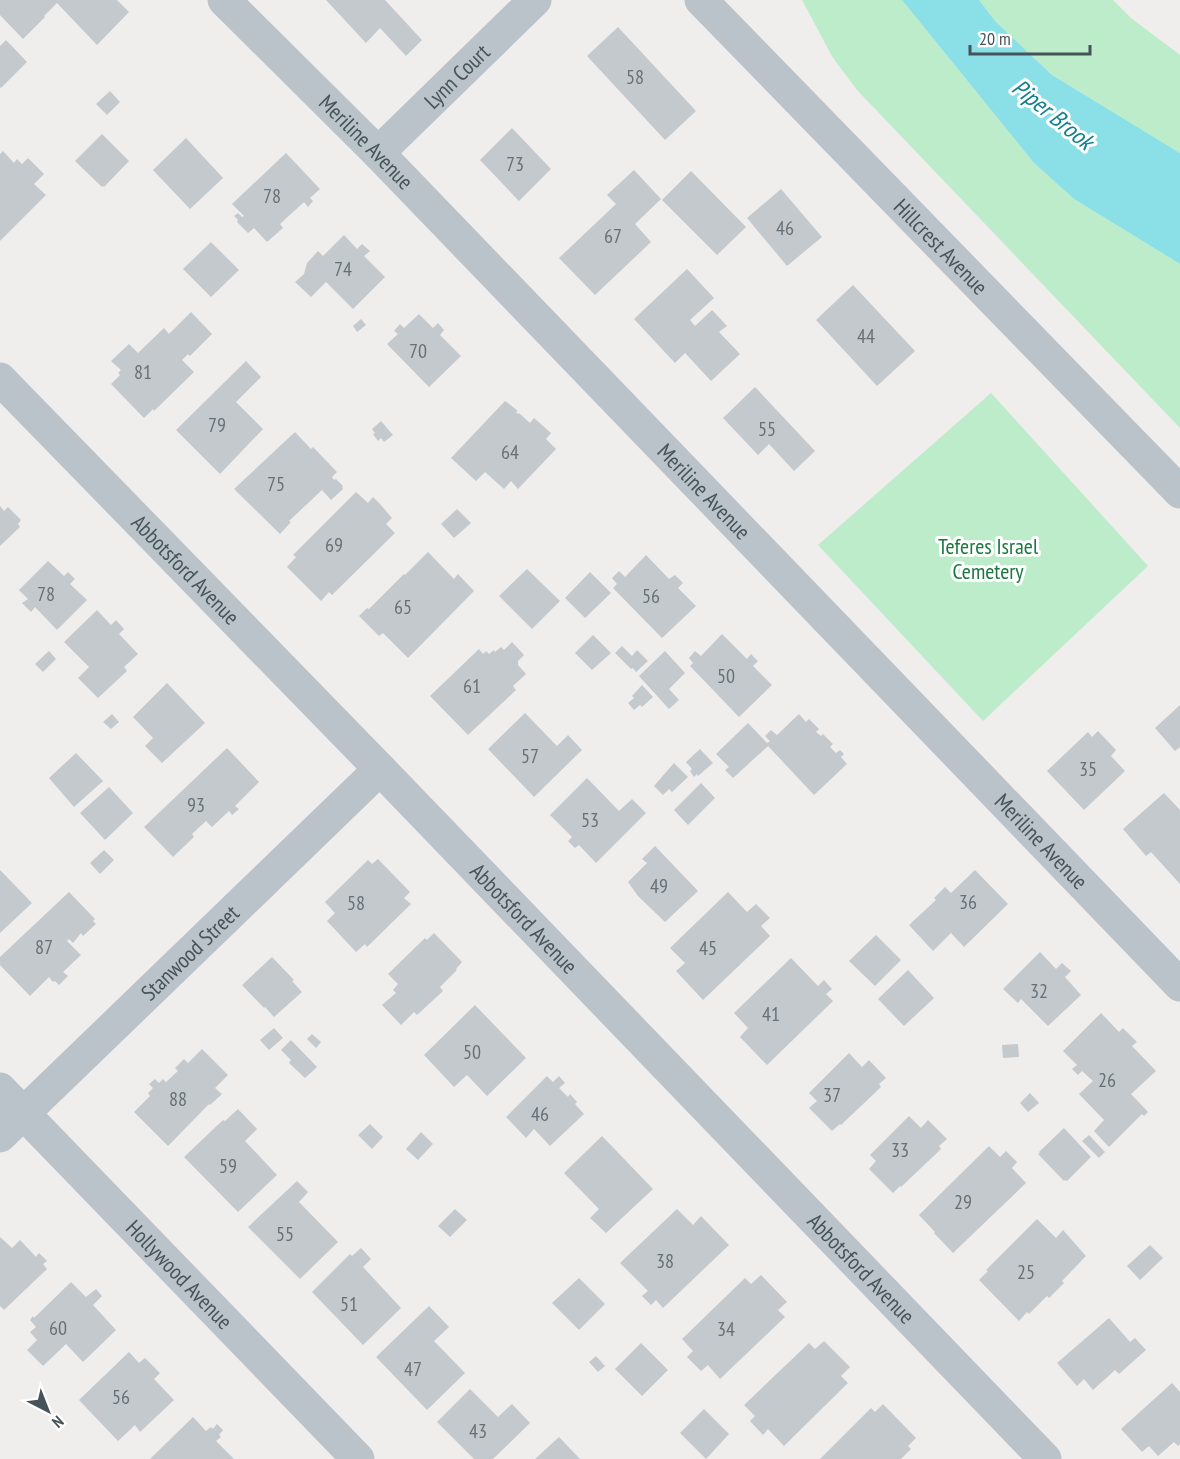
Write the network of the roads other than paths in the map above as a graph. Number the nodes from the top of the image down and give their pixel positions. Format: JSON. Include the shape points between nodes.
{"nodes":[{"id":1,"x":224,"y":0,"type":"edge"},
{"id":2,"x":534,"y":0,"type":"edge"},
{"id":3,"x":701,"y":0,"type":"edge"},
{"id":4,"x":378,"y":153,"type":"junction"},
{"id":5,"x":0,"y":379,"type":"edge"},
{"id":6,"x":1180,"y":492,"type":"edge"},
{"id":7,"x":380,"y":769,"type":"junction"},
{"id":8,"x":1180,"y":985,"type":"edge"},
{"id":9,"x":0,"y":1089,"type":"edge"},
{"id":10,"x":24,"y":1113,"type":"junction"},
{"id":11,"x":0,"y":1136,"type":"edge"},
{"id":12,"x":358,"y":1459,"type":"edge"},
{"id":13,"x":1045,"y":1459,"type":"edge"}],
"edges":[{"from":1,"to":4,"type":"street","name":"Meriline Avenue"},
{"from":2,"to":4,"type":"street","name":"Lynn Court"},
{"from":3,"to":6,"type":"street","name":"Hillcrest Avenue"},
{"from":4,"to":8,"type":"street","name":"Meriline Avenue"},
{"from":5,"to":7,"type":"street","name":"Abbotsford Avenue"},
{"from":7,"to":10,"type":"street","name":"Stanwood Street"},
{"from":7,"to":13,"type":"street","name":"Abbotsford Avenue"},
{"from":9,"to":10,"type":"street","name":"Hollywood Avenue"},
{"from":10,"to":11,"type":"street","name":"Stanwood Street"},
{"from":10,"to":12,"type":"street","name":"Hollywood Avenue"}]}
